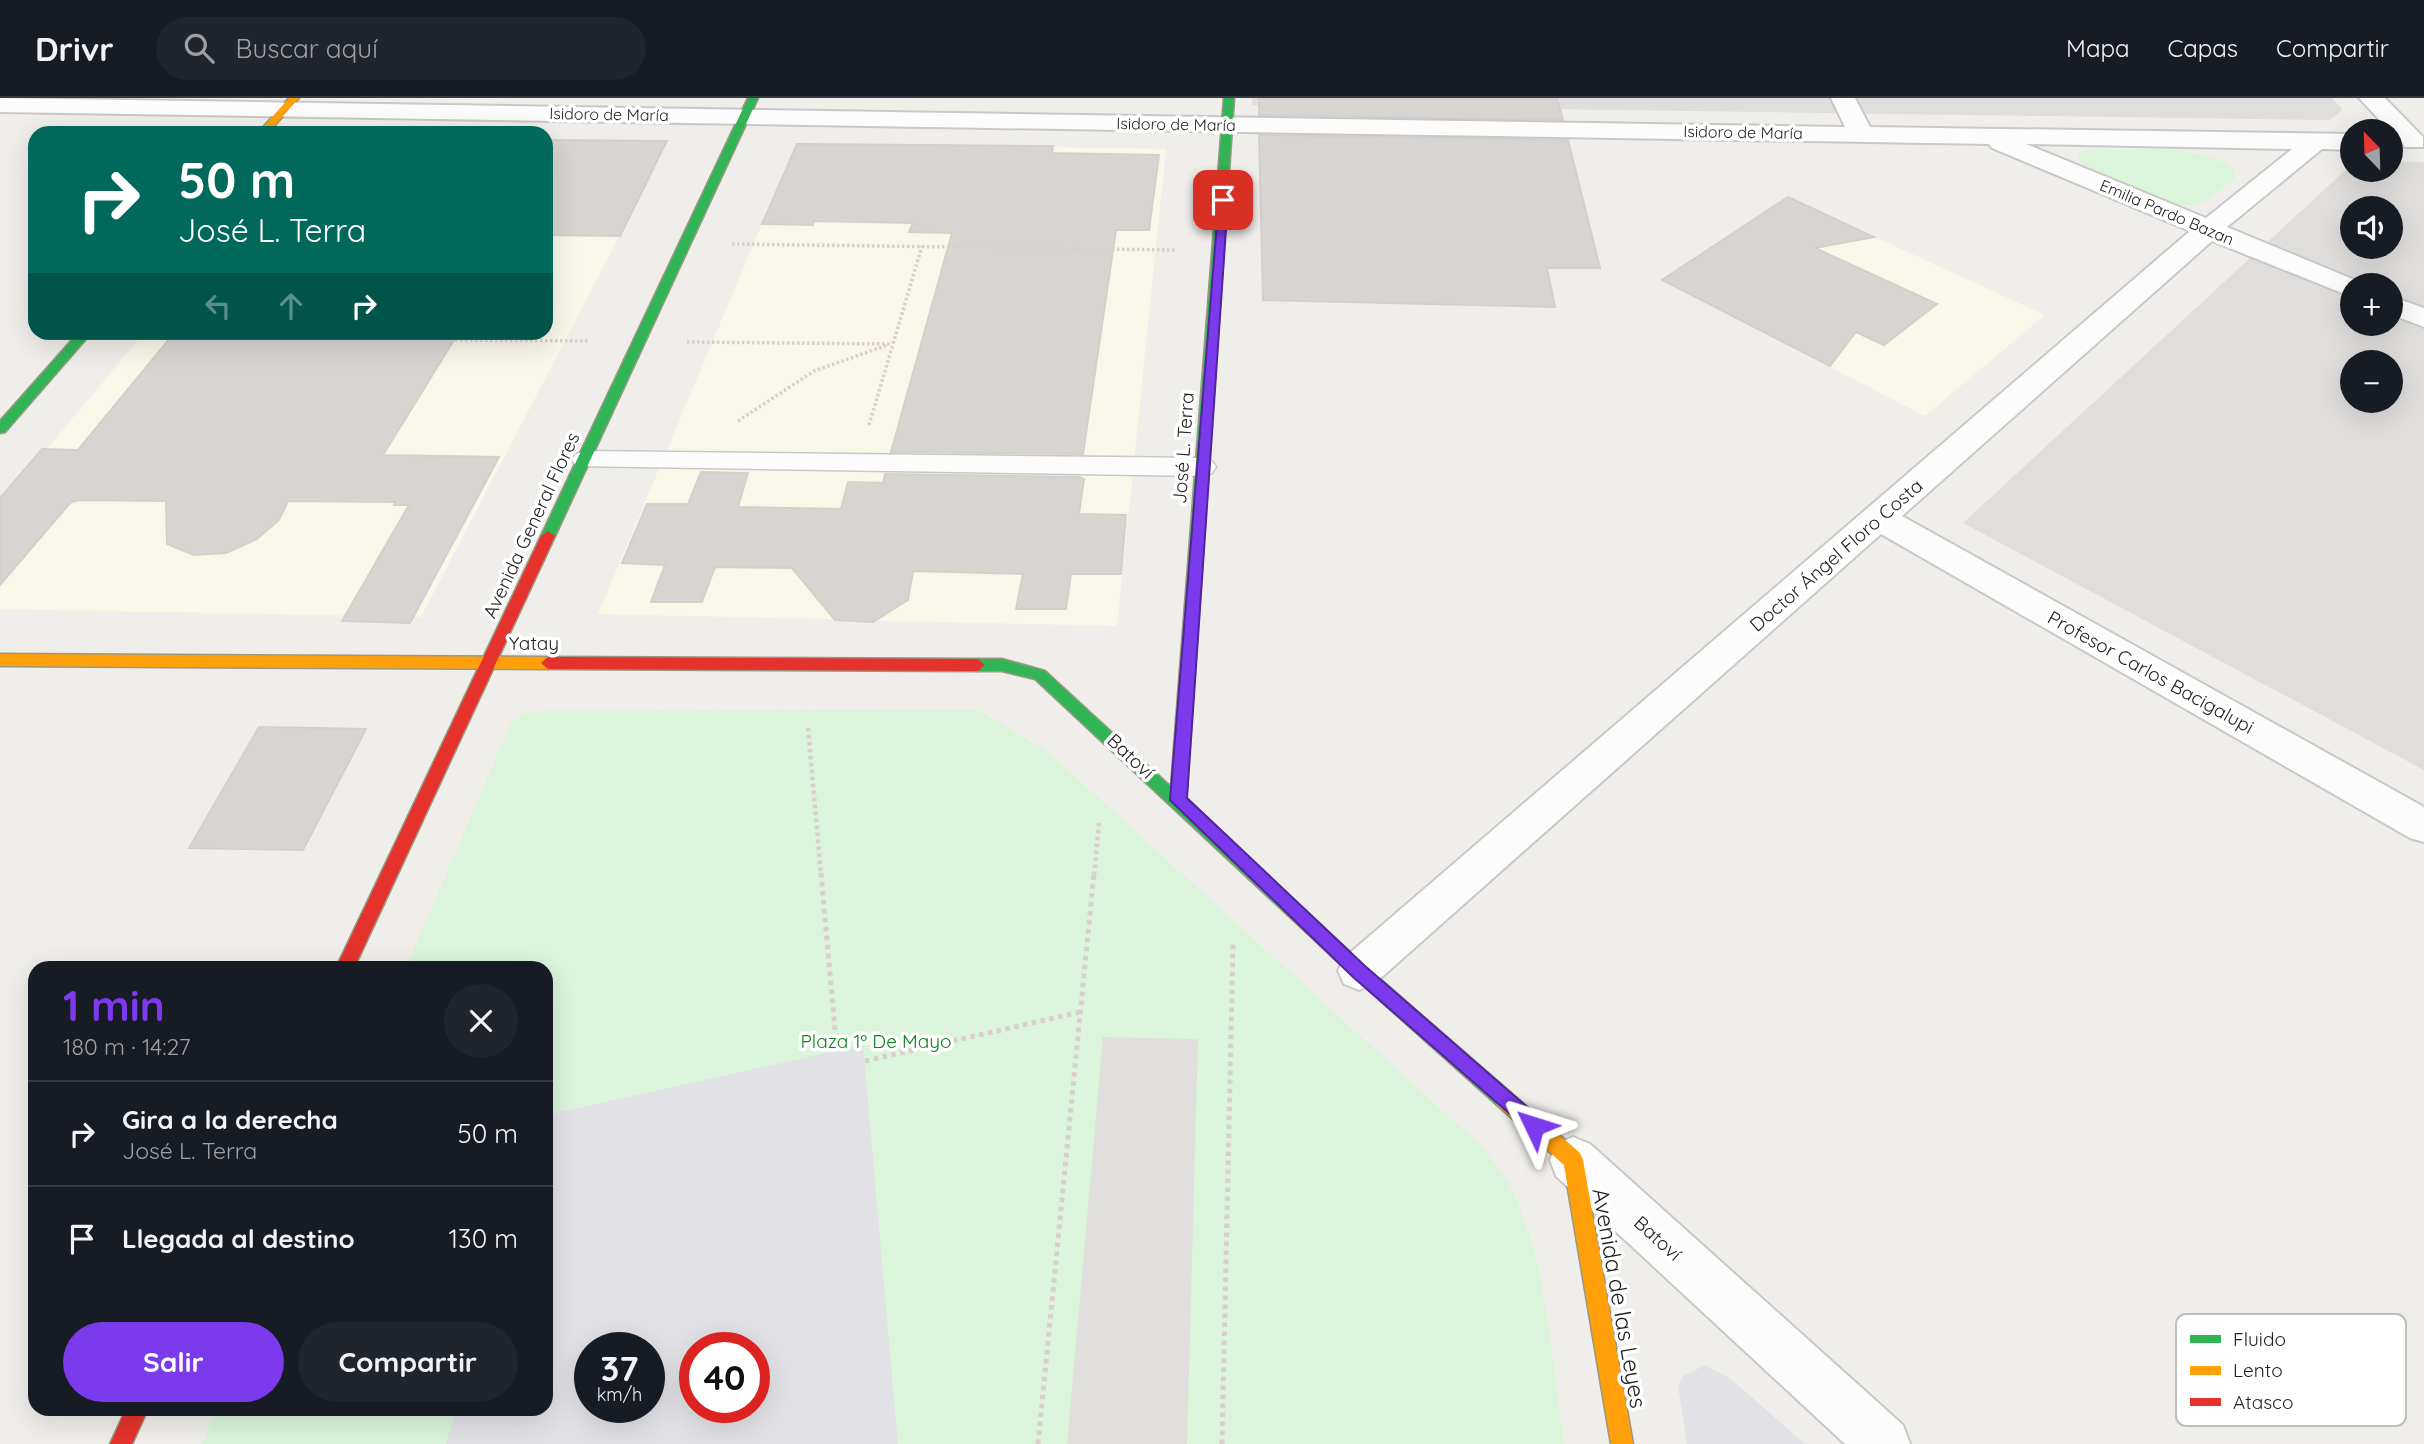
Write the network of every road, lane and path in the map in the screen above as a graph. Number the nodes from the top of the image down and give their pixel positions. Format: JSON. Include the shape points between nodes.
{"nodes":[{"id":1,"x":1229,"y":98,"type":"edge"},
{"id":2,"x":1843,"y":98,"type":"edge"},
{"id":3,"x":2371,"y":98,"type":"edge"},
{"id":4,"x":288,"y":104,"type":"edge"},
{"id":5,"x":0,"y":105,"type":"edge"},
{"id":6,"x":749,"y":107,"type":"edge"},
{"id":7,"x":1228,"y":125,"type":"junction"},
{"id":8,"x":269,"y":126,"type":"edge"},
{"id":9,"x":1861,"y":133,"type":"junction"},
{"id":10,"x":1983,"y":136,"type":"junction"},
{"id":11,"x":2315,"y":142,"type":"junction"},
{"id":12,"x":2340,"y":142,"type":"edge"},
{"id":13,"x":2409,"y":142,"type":"edge"},
{"id":14,"x":2208,"y":230,"type":"junction"},
{"id":15,"x":686,"y":243,"type":"junction"},
{"id":16,"x":922,"y":246,"type":"junction"},
{"id":17,"x":1219,"y":251,"type":"junction"},
{"id":18,"x":2340,"y":284,"type":"edge"},
{"id":19,"x":2403,"y":309,"type":"edge"},
{"id":20,"x":2424,"y":318,"type":"edge"},
{"id":21,"x":79,"y":340,"type":"edge"},
{"id":22,"x":892,"y":344,"type":"junction"},
{"id":23,"x":0,"y":429,"type":"edge"},
{"id":24,"x":585,"y":460,"type":"junction"},
{"id":25,"x":676,"y":461,"type":"junction"},
{"id":26,"x":858,"y":463,"type":"junction"},
{"id":27,"x":1203,"y":467,"type":"junction"},
{"id":28,"x":1879,"y":518,"type":"junction"},
{"id":29,"x":0,"y":660,"type":"edge"},
{"id":30,"x":490,"y":664,"type":"junction"},
{"id":31,"x":1061,"y":691,"type":"joint"},
{"id":32,"x":808,"y":728,"type":"dead end"},
{"id":33,"x":1178,"y":800,"type":"junction"},
{"id":34,"x":1099,"y":823,"type":"dead end"},
{"id":35,"x":2424,"y":825,"type":"edge"},
{"id":36,"x":1233,"y":943,"type":"dead end"},
{"id":37,"x":348,"y":961,"type":"edge"},
{"id":38,"x":1359,"y":971,"type":"junction"},
{"id":39,"x":1080,"y":1012,"type":"junction"},
{"id":40,"x":838,"y":1052,"type":"dead end"},
{"id":41,"x":865,"y":1061,"type":"dead end"},
{"id":42,"x":1573,"y":1160,"type":"junction"},
{"id":43,"x":134,"y":1416,"type":"edge"},
{"id":44,"x":121,"y":1444,"type":"edge"},
{"id":45,"x":1038,"y":1444,"type":"edge"},
{"id":46,"x":1222,"y":1444,"type":"edge"},
{"id":47,"x":1622,"y":1444,"type":"edge"},
{"id":48,"x":1884,"y":1444,"type":"edge"}],
"edges":[{"from":1,"to":7,"type":"street","name":"José L. Terra"},
{"from":2,"to":9,"type":"street"},
{"from":3,"to":13,"type":"street"},
{"from":4,"to":5,"type":"street","name":"Isidoro de María"},
{"from":4,"to":6,"type":"street","name":"Isidoro de María"},
{"from":4,"to":8,"type":"street"},
{"from":6,"to":7,"type":"street","name":"Isidoro de María"},
{"from":6,"to":15,"type":"street","name":"Avenida General Flores"},
{"from":7,"to":9,"type":"street","name":"Isidoro de María"},
{"from":7,"to":17,"type":"street","name":"José L. Terra"},
{"from":9,"to":10,"type":"street","name":"Isidoro de María"},
{"from":10,"to":11,"type":"street","name":"Isidoro de María"},
{"from":10,"to":14,"type":"street","name":"Emilia Pardo Bazan"},
{"from":11,"to":12,"type":"street","name":"Isidoro de María"},
{"from":11,"to":14,"type":"street","name":"Doctor Ángel Floro Costa"},
{"from":14,"to":18,"type":"street","name":"Emilia Pardo Bazan"},
{"from":14,"to":28,"type":"street","name":"Doctor Ángel Floro Costa"},
{"from":15,"to":16,"type":"path"},
{"from":15,"to":24,"type":"street","name":"Avenida General Flores"},
{"from":16,"to":17,"type":"path"},
{"from":16,"to":22,"type":"path"},
{"from":17,"to":27,"type":"street","name":"José L. Terra"},
{"from":19,"to":20,"type":"street"},
{"from":21,"to":23,"type":"street"},
{"from":22,"to":25,"type":"path","via":[[814,371]]},
{"from":22,"to":26,"type":"path"},
{"from":24,"to":25,"type":"lane"},
{"from":24,"to":30,"type":"street","name":"Avenida General Flores"},
{"from":25,"to":26,"type":"lane"},
{"from":26,"to":27,"type":"lane"},
{"from":27,"to":33,"type":"street","name":"José L. Terra"},
{"from":28,"to":35,"type":"street","name":"Profesor Carlos Bacigalupi"},
{"from":28,"to":38,"type":"street","name":"Doctor Ángel Floro Costa"},
{"from":29,"to":30,"type":"street","name":"Yatay"},
{"from":30,"to":31,"type":"street","name":"Yatay","via":[[1002,665],[1040,675]]},
{"from":30,"to":37,"type":"street","name":"Avenida General Flores"},
{"from":31,"to":33,"type":"street","name":"Batoví"},
{"from":32,"to":40,"type":"path"},
{"from":33,"to":38,"type":"street","name":"Batoví"},
{"from":34,"to":39,"type":"path"},
{"from":36,"to":46,"type":"path"},
{"from":38,"to":42,"type":"street","name":"Batoví"},
{"from":39,"to":41,"type":"path"},
{"from":39,"to":45,"type":"path"},
{"from":42,"to":47,"type":"street","name":"Avenida de las Leyes"},
{"from":42,"to":48,"type":"street","name":"Batoví"},
{"from":43,"to":44,"type":"street"}]}
